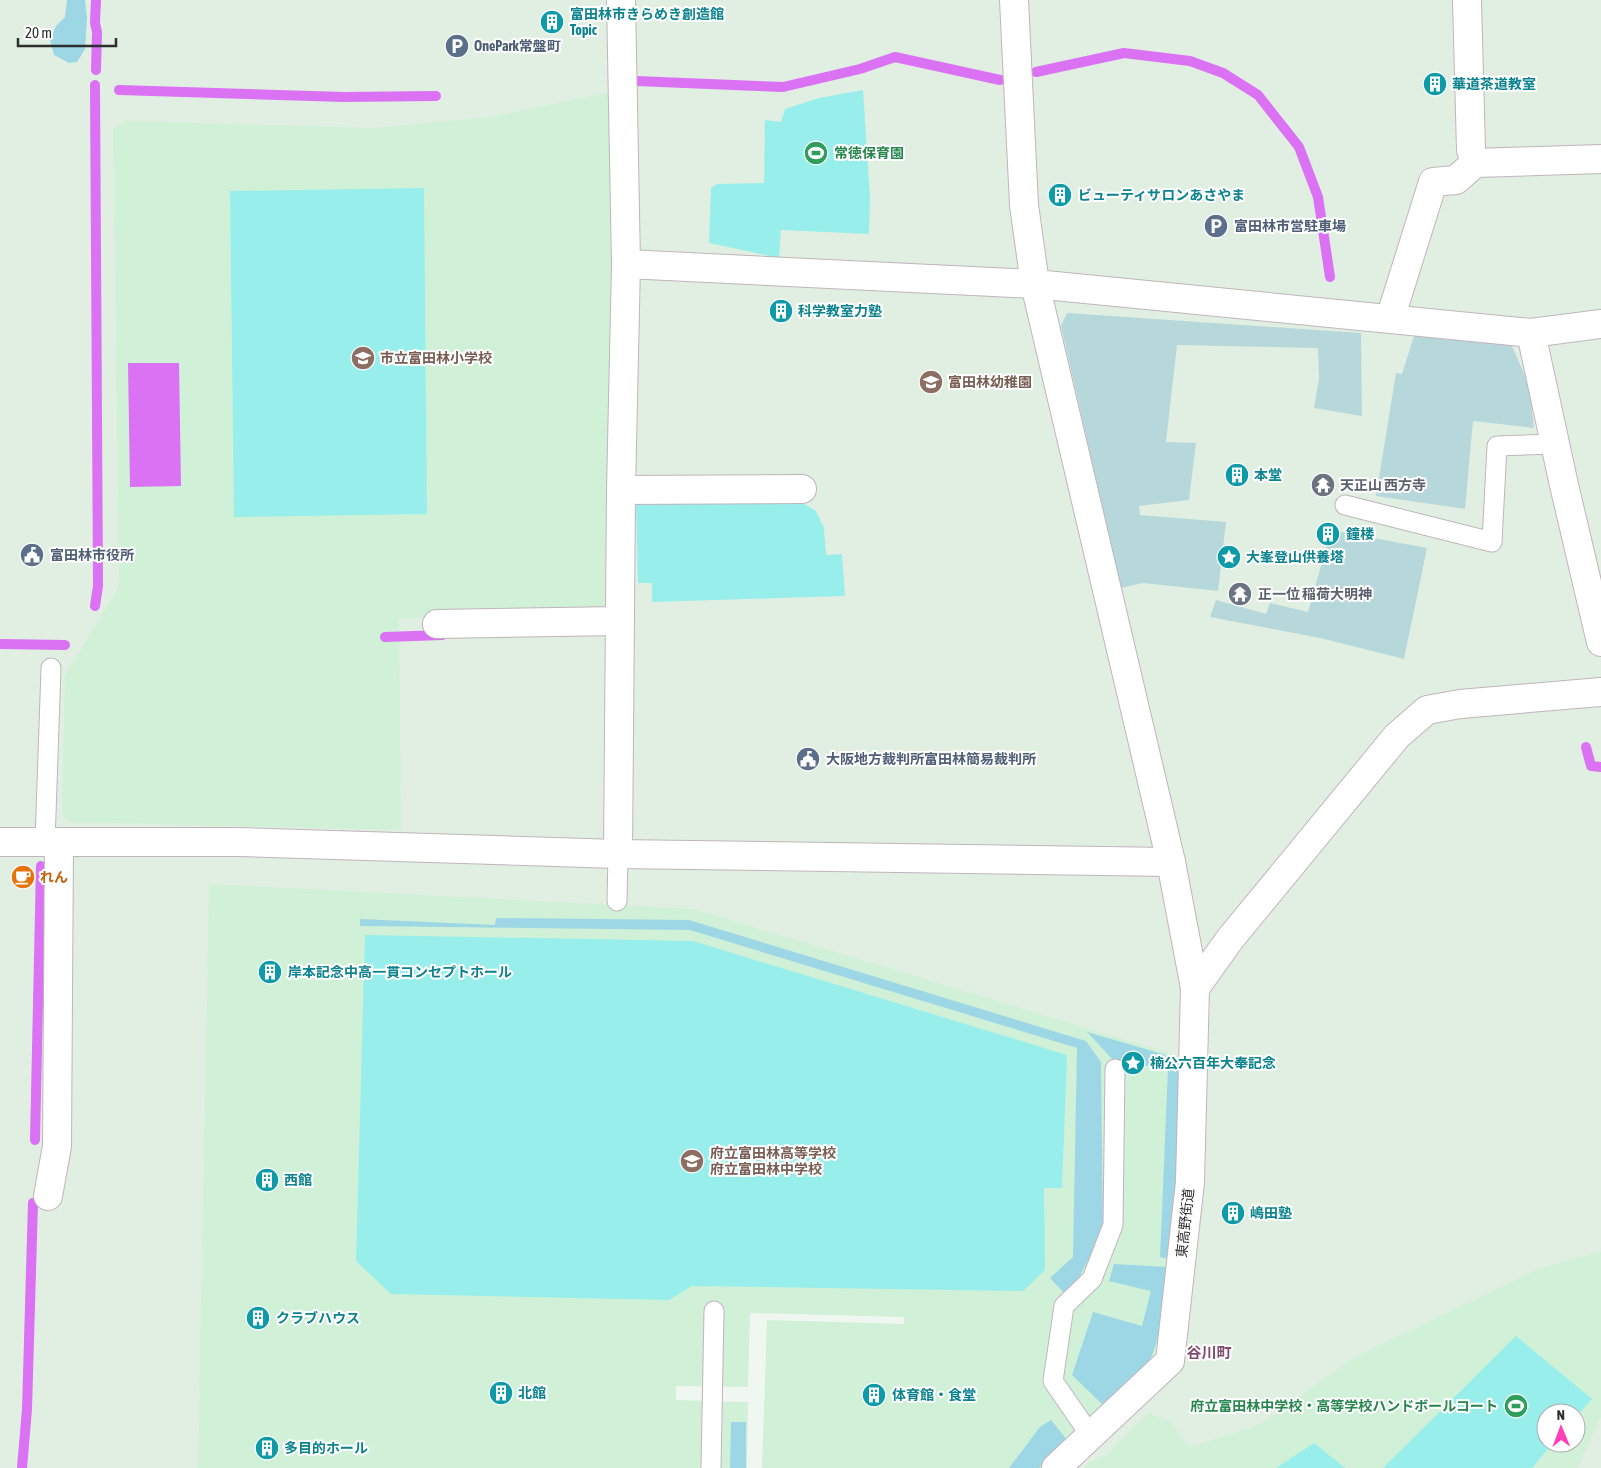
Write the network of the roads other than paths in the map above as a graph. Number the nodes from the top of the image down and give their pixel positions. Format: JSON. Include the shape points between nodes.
{"nodes":[{"id":1,"x":621,"y":0,"type":"edge"},
{"id":2,"x":1014,"y":0,"type":"edge"},
{"id":3,"x":1467,"y":0,"type":"edge"},
{"id":4,"x":1601,"y":159,"type":"edge"},
{"id":5,"x":1475,"y":163,"type":"junction"},
{"id":6,"x":626,"y":264,"type":"junction"},
{"id":7,"x":1035,"y":284,"type":"junction"},
{"id":8,"x":1390,"y":319,"type":"junction"},
{"id":9,"x":1601,"y":324,"type":"edge"},
{"id":10,"x":1531,"y":332,"type":"junction"},
{"id":11,"x":1556,"y":444,"type":"junction"},
{"id":12,"x":802,"y":489,"type":"dead end"},
{"id":13,"x":621,"y":490,"type":"junction"},
{"id":14,"x":1345,"y":505,"type":"dead end"},
{"id":15,"x":1591,"y":555,"type":"edge"},
{"id":16,"x":620,"y":621,"type":"junction"},
{"id":17,"x":437,"y":624,"type":"dead end"},
{"id":18,"x":1601,"y":642,"type":"edge"},
{"id":19,"x":51,"y":668,"type":"dead end"},
{"id":20,"x":1601,"y":692,"type":"edge"},
{"id":21,"x":0,"y":842,"type":"edge"},
{"id":22,"x":52,"y":843,"type":"junction"},
{"id":23,"x":618,"y":854,"type":"junction"},
{"id":24,"x":1171,"y":862,"type":"junction"},
{"id":25,"x":618,"y":901,"type":"dead end"},
{"id":26,"x":1195,"y":988,"type":"junction"},
{"id":27,"x":1114,"y":1068,"type":"dead end"},
{"id":28,"x":48,"y":1196,"type":"dead end"},
{"id":29,"x":714,"y":1311,"type":"dead end"},
{"id":30,"x":1091,"y":1436,"type":"junction"},
{"id":31,"x":711,"y":1468,"type":"edge"},
{"id":32,"x":1056,"y":1468,"type":"edge"}],
"edges":[{"from":1,"to":6,"type":"street"},
{"from":2,"to":7,"type":"street","name":"東高野街道","via":[[1024,205]]},
{"from":3,"to":5,"type":"street","via":[[1471,150]]},
{"from":4,"to":5,"type":"street"},
{"from":5,"to":8,"type":"street","via":[[1456,180],[1433,182]]},
{"from":6,"to":7,"type":"street"},
{"from":6,"to":13,"type":"street"},
{"from":7,"to":8,"type":"street"},
{"from":7,"to":24,"type":"street","name":"東高野街道"},
{"from":8,"to":10,"type":"street"},
{"from":9,"to":10,"type":"street"},
{"from":10,"to":11,"type":"street"},
{"from":11,"to":14,"type":"lane","via":[[1497,446],[1492,542]]},
{"from":11,"to":15,"type":"street"},
{"from":12,"to":13,"type":"street"},
{"from":13,"to":16,"type":"street"},
{"from":15,"to":18,"type":"street"},
{"from":16,"to":17,"type":"street"},
{"from":16,"to":23,"type":"street"},
{"from":19,"to":22,"type":"lane"},
{"from":20,"to":26,"type":"street","via":[[1460,704],[1427,710],[1397,736],[1230,940]]},
{"from":21,"to":22,"type":"street"},
{"from":22,"to":23,"type":"street","via":[[240,842]]},
{"from":22,"to":28,"type":"street","via":[[57,1146]]},
{"from":23,"to":24,"type":"street"},
{"from":23,"to":25,"type":"lane"},
{"from":24,"to":26,"type":"street","name":"東高野街道"},
{"from":26,"to":30,"type":"street","name":"東高野街道","via":[[1190,1182],[1170,1361]]},
{"from":27,"to":30,"type":"lane","via":[[1113,1225],[1092,1279],[1064,1306],[1053,1381]]},
{"from":29,"to":31,"type":"lane"},
{"from":30,"to":32,"type":"street","name":"東高野街道"}]}
